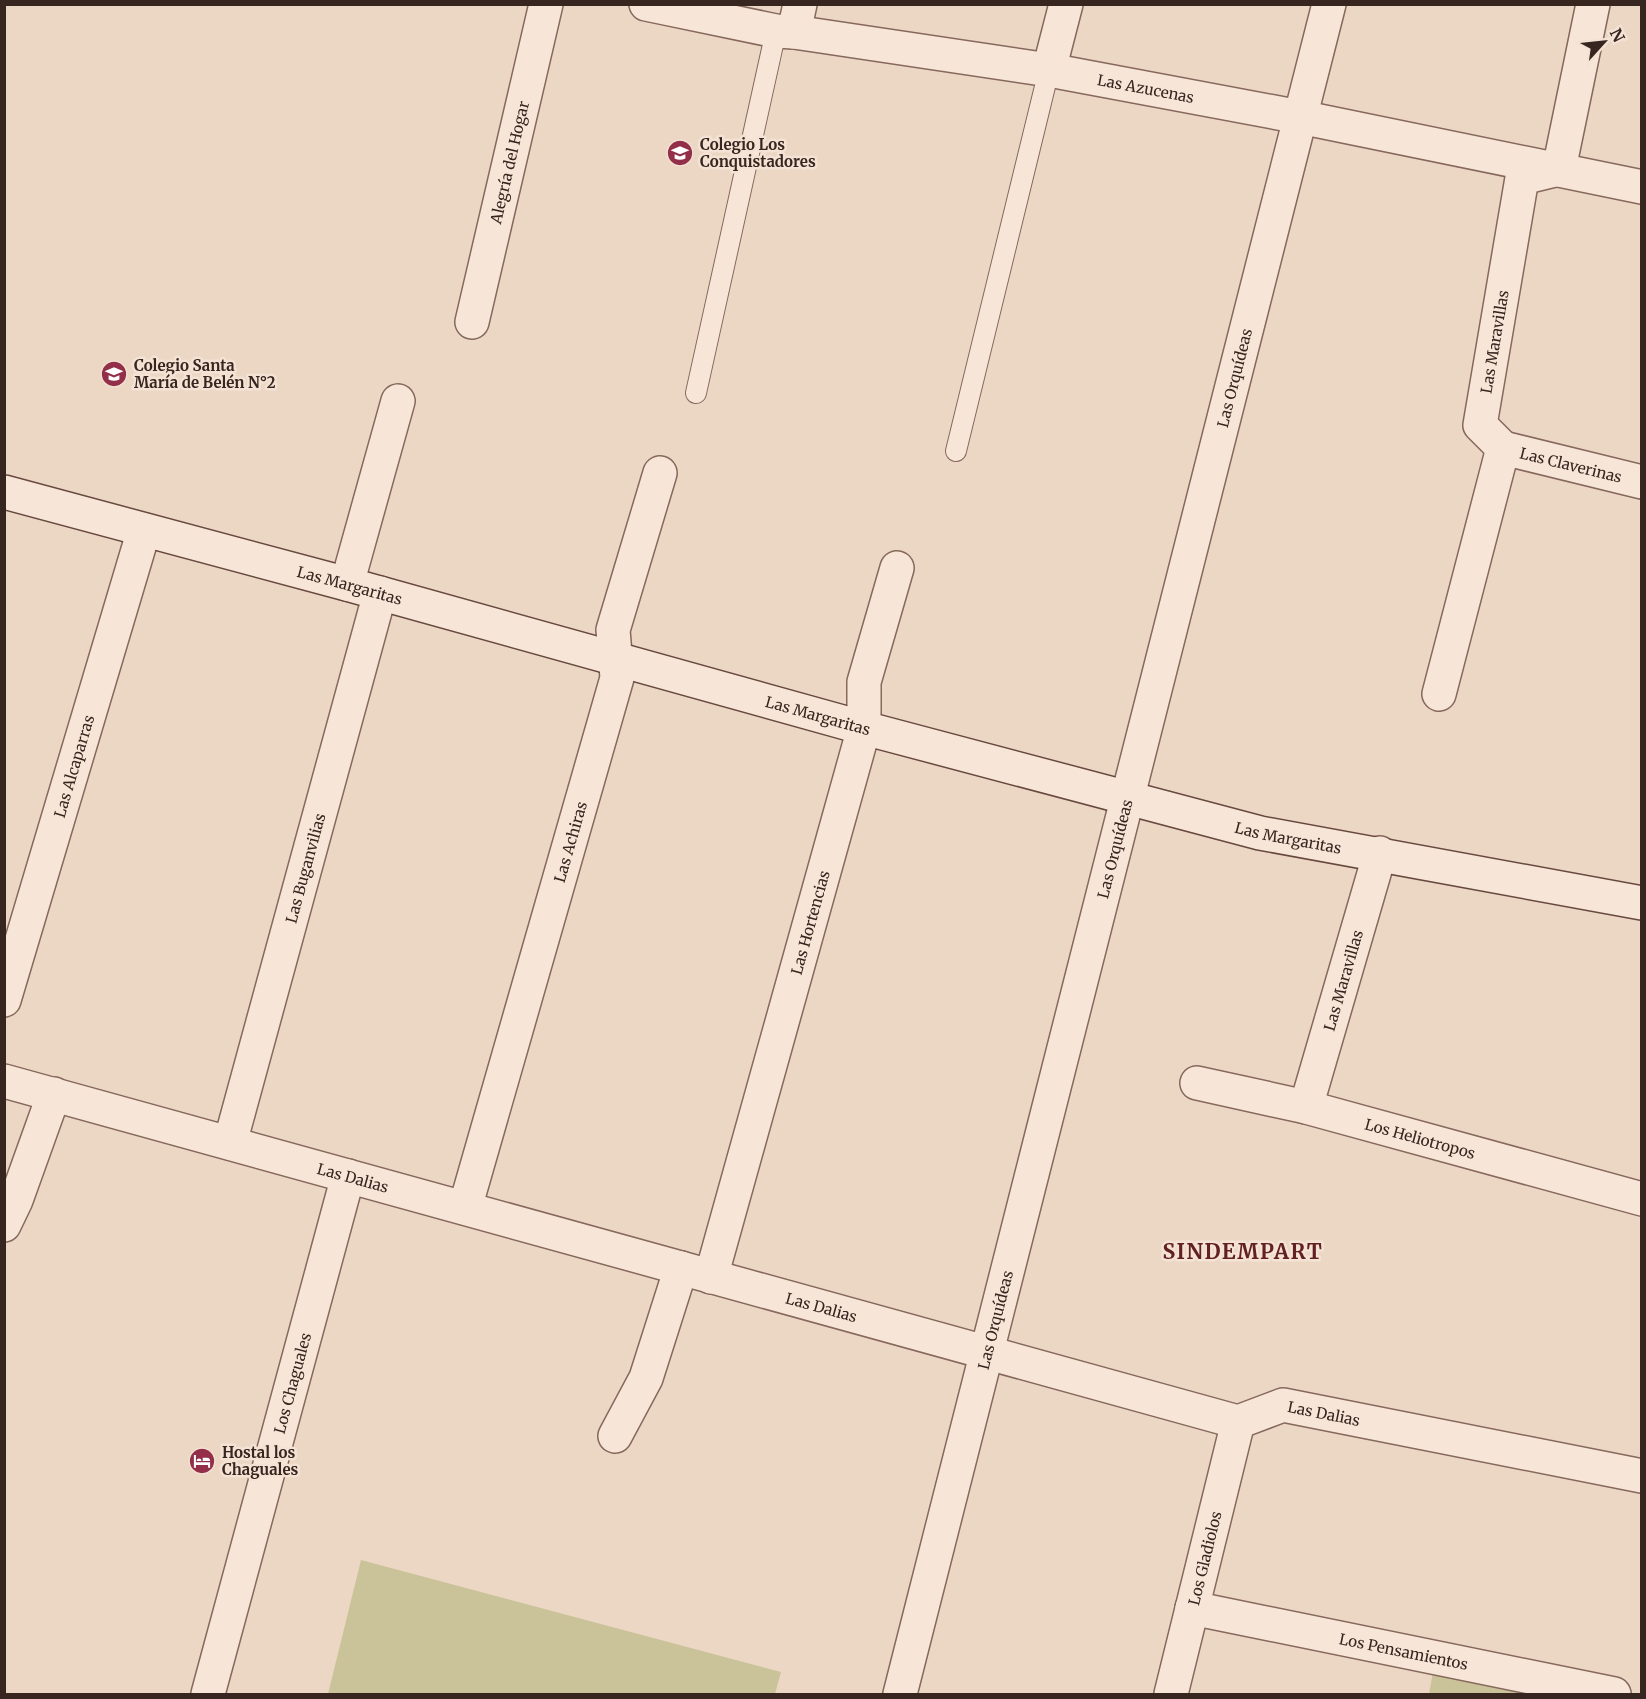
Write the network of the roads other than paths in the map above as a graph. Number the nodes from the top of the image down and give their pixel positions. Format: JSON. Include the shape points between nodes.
{"nodes":[{"id":1,"x":546,"y":4,"type":"edge"},
{"id":2,"x":646,"y":4,"type":"edge"},
{"id":3,"x":1066,"y":4,"type":"edge"},
{"id":4,"x":1329,"y":4,"type":"edge"},
{"id":5,"x":1593,"y":4,"type":"edge"},
{"id":6,"x":790,"y":22,"type":"edge"},
{"id":7,"x":1049,"y":70,"type":"junction"},
{"id":8,"x":1300,"y":117,"type":"junction"},
{"id":9,"x":1559,"y":169,"type":"junction"},
{"id":10,"x":1641,"y":187,"type":"edge"},
{"id":11,"x":472,"y":322,"type":"dead end"},
{"id":12,"x":696,"y":393,"type":"dead end"},
{"id":13,"x":398,"y":400,"type":"dead end"},
{"id":14,"x":1503,"y":448,"type":"junction"},
{"id":15,"x":956,"y":451,"type":"dead end"},
{"id":16,"x":660,"y":473,"type":"dead end"},
{"id":17,"x":1641,"y":482,"type":"edge"},
{"id":18,"x":4,"y":492,"type":"edge"},
{"id":19,"x":144,"y":530,"type":"junction"},
{"id":20,"x":897,"y":568,"type":"dead end"},
{"id":21,"x":347,"y":584,"type":"junction"},
{"id":22,"x":380,"y":593,"type":"junction"},
{"id":23,"x":614,"y":659,"type":"junction"},
{"id":24,"x":1439,"y":694,"type":"dead end"},
{"id":25,"x":864,"y":728,"type":"junction"},
{"id":26,"x":1128,"y":797,"type":"junction"},
{"id":27,"x":1380,"y":853,"type":"junction"},
{"id":28,"x":1640,"y":897,"type":"edge"},
{"id":29,"x":4,"y":1000,"type":"edge"},
{"id":30,"x":4,"y":1081,"type":"edge"},
{"id":31,"x":1197,"y":1083,"type":"dead end"},
{"id":32,"x":54,"y":1094,"type":"junction"},
{"id":33,"x":1306,"y":1107,"type":"junction"},
{"id":34,"x":230,"y":1143,"type":"junction"},
{"id":35,"x":348,"y":1176,"type":"junction"},
{"id":36,"x":1641,"y":1199,"type":"edge"},
{"id":37,"x":465,"y":1208,"type":"junction"},
{"id":38,"x":4,"y":1225,"type":"edge"},
{"id":39,"x":696,"y":1272,"type":"junction"},
{"id":40,"x":987,"y":1353,"type":"junction"},
{"id":41,"x":1238,"y":1422,"type":"junction"},
{"id":42,"x":615,"y":1436,"type":"dead end"},
{"id":43,"x":1641,"y":1476,"type":"edge"},
{"id":44,"x":1192,"y":1608,"type":"junction"},
{"id":45,"x":208,"y":1695,"type":"edge"},
{"id":46,"x":900,"y":1695,"type":"edge"},
{"id":47,"x":1171,"y":1695,"type":"edge"},
{"id":48,"x":1614,"y":1695,"type":"edge"}],
"edges":[{"from":1,"to":11,"type":"street","name":"Alegría del Hogar"},
{"from":2,"to":6,"type":"street","name":"Las Azucenas"},
{"from":3,"to":7,"type":"street"},
{"from":4,"to":8,"type":"street","name":"Las Orquídeas"},
{"from":5,"to":9,"type":"street"},
{"from":6,"to":7,"type":"street","name":"Las Azucenas"},
{"from":6,"to":12,"type":"lane"},
{"from":7,"to":8,"type":"street","name":"Las Azucenas"},
{"from":7,"to":15,"type":"lane"},
{"from":8,"to":9,"type":"street","name":"Las Azucenas"},
{"from":8,"to":26,"type":"street","name":"Las Orquídeas"},
{"from":9,"to":10,"type":"street","name":"Las Azucenas"},
{"from":9,"to":14,"type":"street","name":"Las Maravillas","via":[[1522,178],[1480,425]]},
{"from":13,"to":21,"type":"street"},
{"from":14,"to":17,"type":"street","name":"Las Claverinas"},
{"from":14,"to":24,"type":"street"},
{"from":16,"to":23,"type":"street","name":"Las Achiras","via":[[613,630]]},
{"from":18,"to":19,"type":"street","name":"Las Margaritas"},
{"from":19,"to":21,"type":"street","name":"Las Margaritas"},
{"from":19,"to":29,"type":"street","name":"Las Alcaparras"},
{"from":20,"to":25,"type":"street","name":"Las Hortencias","via":[[864,682]]},
{"from":21,"to":22,"type":"street","name":"Las Margaritas"},
{"from":22,"to":23,"type":"street","name":"Las Margaritas"},
{"from":22,"to":34,"type":"street","name":"Las Buganvilias"},
{"from":23,"to":25,"type":"street","name":"Las Margaritas"},
{"from":23,"to":37,"type":"street","name":"Las Achiras","via":[[617,678]]},
{"from":25,"to":26,"type":"street","name":"Las Margaritas"},
{"from":25,"to":39,"type":"street","name":"Las Hortencias"},
{"from":26,"to":27,"type":"street","name":"Las Margaritas","via":[[1260,833]]},
{"from":26,"to":40,"type":"street","name":"Las Orquídeas"},
{"from":27,"to":28,"type":"street","name":"Las Margaritas"},
{"from":27,"to":33,"type":"street","name":"Las Maravillas"},
{"from":30,"to":32,"type":"street","name":"Las Dalias"},
{"from":31,"to":33,"type":"street","name":"Los Heliotropos"},
{"from":32,"to":34,"type":"street","name":"Las Dalias"},
{"from":32,"to":38,"type":"street"},
{"from":33,"to":36,"type":"street","name":"Los Heliotropos"},
{"from":34,"to":35,"type":"street","name":"Las Dalias"},
{"from":35,"to":37,"type":"street","name":"Las Dalias"},
{"from":35,"to":45,"type":"street","name":"Los Chaguales"},
{"from":37,"to":39,"type":"street","name":"Las Dalias"},
{"from":39,"to":40,"type":"street","name":"Las Dalias"},
{"from":39,"to":42,"type":"street","name":"Las Hortencias"},
{"from":40,"to":41,"type":"street","name":"Las Dalias"},
{"from":40,"to":46,"type":"street","name":"Las Orquídeas"},
{"from":41,"to":43,"type":"street","name":"Las Dalias","via":[[1283,1405]]},
{"from":41,"to":44,"type":"street","name":"Los Gladiolos"},
{"from":44,"to":47,"type":"street","name":"Los Gladiolos"},
{"from":44,"to":48,"type":"street","name":"Los Pensamientos"}]}
